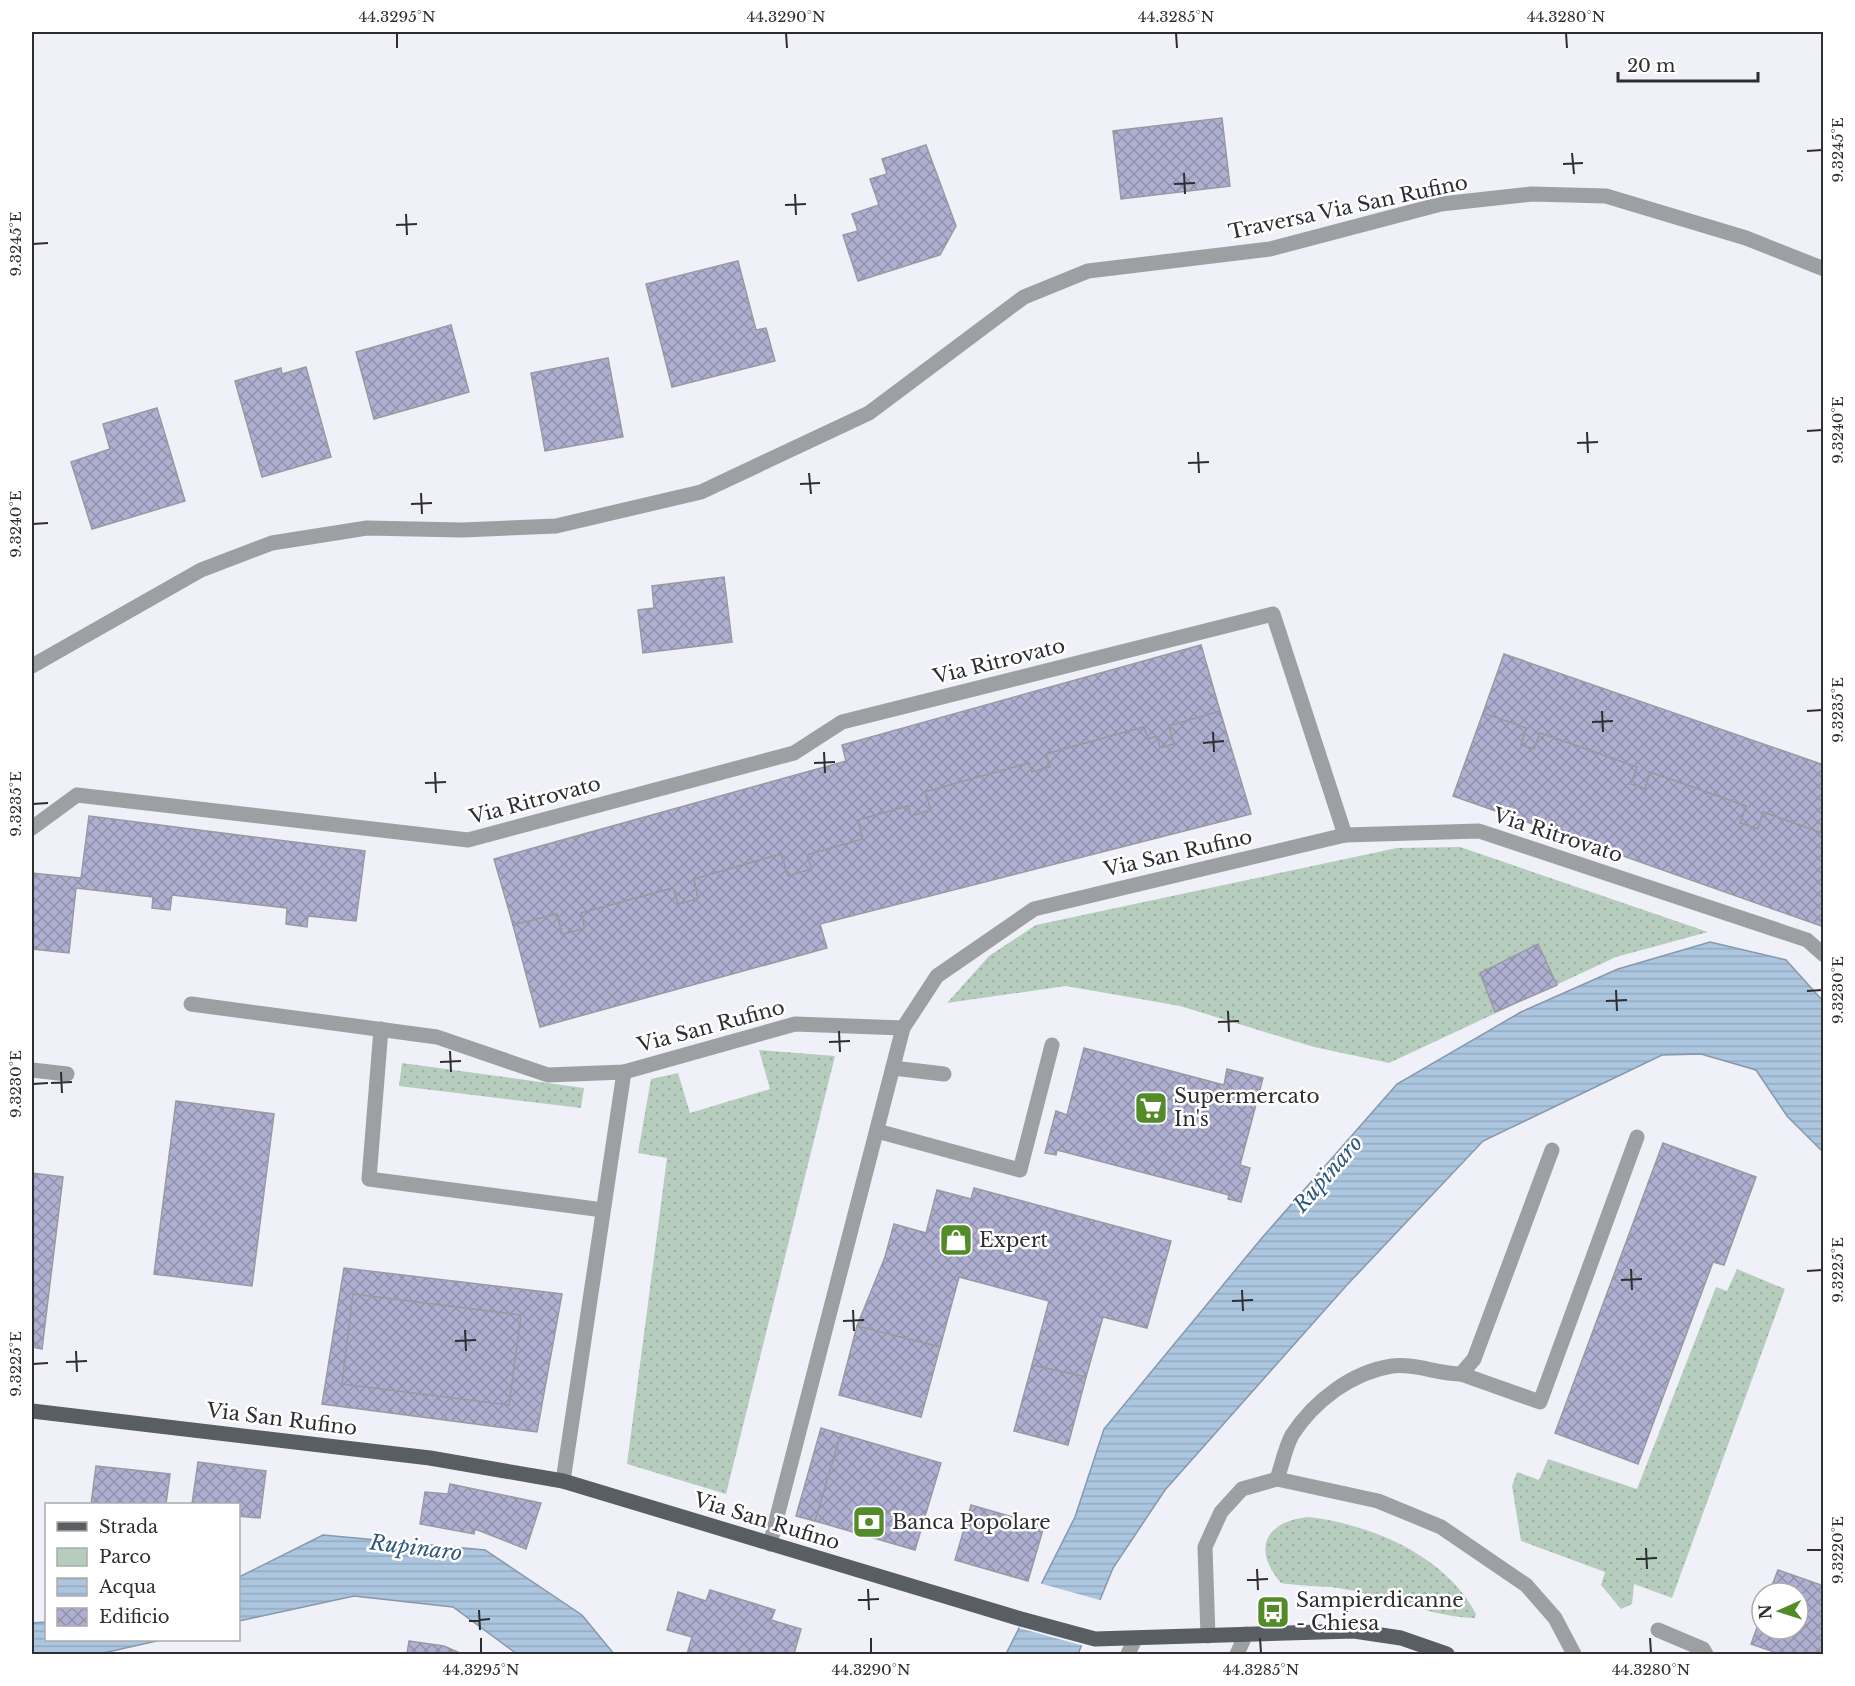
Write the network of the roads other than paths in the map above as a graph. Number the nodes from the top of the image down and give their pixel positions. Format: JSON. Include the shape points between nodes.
{"nodes":[{"id":1,"x":1824,"y":269,"type":"edge"},
{"id":2,"x":32,"y":666,"type":"edge"},
{"id":3,"x":32,"y":828,"type":"edge"},
{"id":4,"x":1345,"y":835,"type":"junction"},
{"id":5,"x":1824,"y":955,"type":"edge"},
{"id":6,"x":191,"y":1004,"type":"dead end"},
{"id":7,"x":903,"y":1028,"type":"junction"},
{"id":8,"x":381,"y":1029,"type":"junction"},
{"id":9,"x":1052,"y":1045,"type":"dead end"},
{"id":10,"x":893,"y":1068,"type":"junction"},
{"id":11,"x":32,"y":1070,"type":"edge"},
{"id":12,"x":624,"y":1072,"type":"junction"},
{"id":13,"x":67,"y":1074,"type":"dead end"},
{"id":14,"x":944,"y":1074,"type":"dead end"},
{"id":15,"x":877,"y":1131,"type":"junction"},
{"id":16,"x":1636,"y":1137,"type":"dead end"},
{"id":17,"x":1552,"y":1150,"type":"dead end"},
{"id":18,"x":603,"y":1210,"type":"junction"},
{"id":19,"x":1461,"y":1374,"type":"junction"},
{"id":20,"x":32,"y":1411,"type":"edge"},
{"id":21,"x":1277,"y":1479,"type":"junction"},
{"id":22,"x":563,"y":1481,"type":"junction"},
{"id":23,"x":770,"y":1544,"type":"junction"},
{"id":24,"x":1658,"y":1630,"type":"dead end"},
{"id":25,"x":1246,"y":1634,"type":"junction"},
{"id":26,"x":1208,"y":1636,"type":"junction"},
{"id":27,"x":1135,"y":1639,"type":"junction"},
{"id":28,"x":1128,"y":1654,"type":"edge"},
{"id":29,"x":1237,"y":1654,"type":"edge"},
{"id":30,"x":1447,"y":1654,"type":"edge"},
{"id":31,"x":1574,"y":1654,"type":"edge"},
{"id":32,"x":1706,"y":1654,"type":"edge"}],
"edges":[{"from":1,"to":2,"type":"street","name":"Traversa Via San Rufino","via":[[1746,238],[1606,196],[1533,194],[1441,204],[1270,249],[1088,271],[1024,297],[869,413],[701,492],[556,526],[462,530],[367,528],[272,543],[201,570]]},
{"from":3,"to":4,"type":"street","name":"Via Ritrovato","via":[[77,795],[468,840],[795,753],[842,722],[1273,614]]},
{"from":4,"to":5,"type":"street","name":"Via Ritrovato","via":[[1479,831],[1807,940]]},
{"from":4,"to":7,"type":"street","name":"Via San Rufino","via":[[1034,909],[937,976]]},
{"from":6,"to":8,"type":"street"},
{"from":7,"to":10,"type":"street"},
{"from":7,"to":12,"type":"street","name":"Via San Rufino","via":[[795,1024]]},
{"from":8,"to":12,"type":"street","via":[[437,1037],[548,1075]]},
{"from":8,"to":18,"type":"street","via":[[369,1179]]},
{"from":9,"to":15,"type":"street","via":[[1020,1170]]},
{"from":10,"to":14,"type":"street"},
{"from":10,"to":15,"type":"street"},
{"from":11,"to":13,"type":"street"},
{"from":12,"to":18,"type":"street","name":"Via San Rufino"},
{"from":15,"to":23,"type":"street"},
{"from":16,"to":19,"type":"street","via":[[1540,1402]]},
{"from":17,"to":19,"type":"street","via":[[1474,1359]]},
{"from":18,"to":22,"type":"street","name":"Via San Rufino"},
{"from":19,"to":21,"type":"street","via":[[1394,1366],[1361,1375],[1331,1392],[1291,1437]]},
{"from":20,"to":22,"type":"main road","name":"Via San Rufino","via":[[418,1456]]},
{"from":21,"to":26,"type":"street","via":[[1242,1489],[1221,1512],[1205,1547]]},
{"from":21,"to":31,"type":"street","via":[[1378,1501],[1441,1527],[1526,1585],[1555,1618]]},
{"from":22,"to":23,"type":"main road","name":"Via San Rufino"},
{"from":23,"to":27,"type":"main road","name":"Via San Rufino","via":[[1095,1639]]},
{"from":24,"to":32,"type":"street","via":[[1703,1649]]},
{"from":25,"to":26,"type":"main road","name":"Via San Rufino"},
{"from":25,"to":29,"type":"street"},
{"from":25,"to":30,"type":"main road","name":"Via San Rufino","via":[[1354,1631],[1401,1638]]},
{"from":26,"to":27,"type":"main road","name":"Via San Rufino"},
{"from":27,"to":28,"type":"street"}]}
